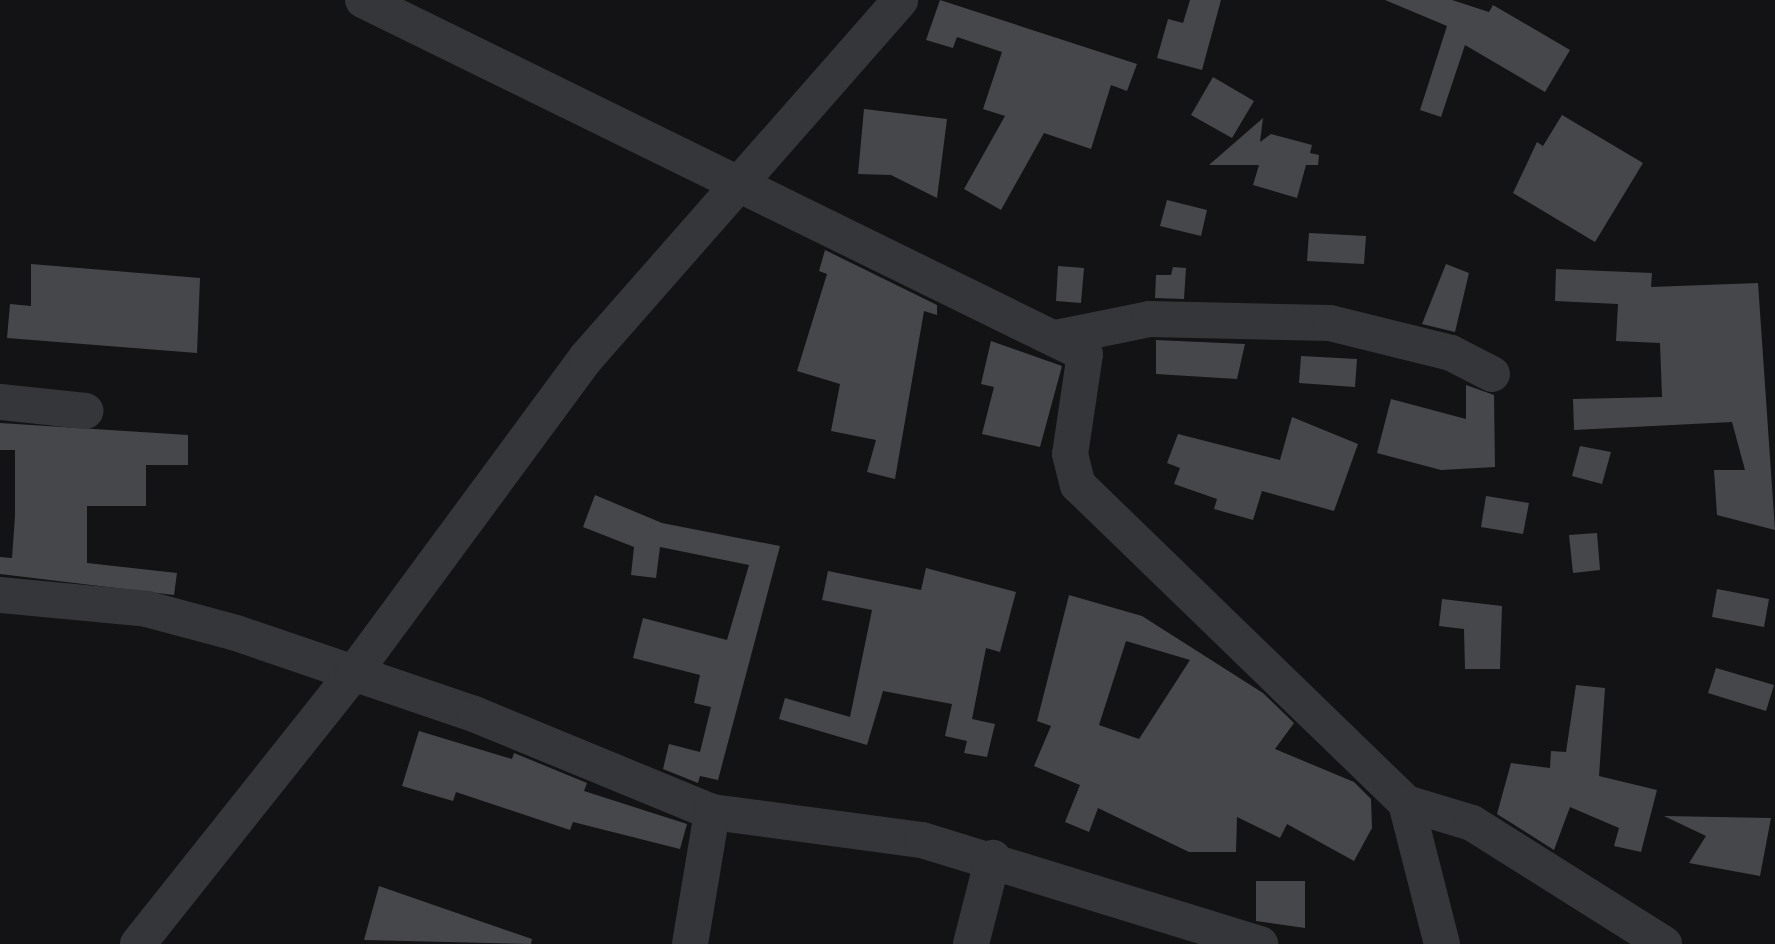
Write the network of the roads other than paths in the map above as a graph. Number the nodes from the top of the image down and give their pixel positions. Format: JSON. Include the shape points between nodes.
{"nodes":[{"id":1,"x":363,"y":0,"type":"edge"},
{"id":2,"x":900,"y":0,"type":"edge"},
{"id":3,"x":738,"y":187,"type":"junction"},
{"id":4,"x":1056,"y":338,"type":"junction"},
{"id":5,"x":1492,"y":374,"type":"dead end"},
{"id":6,"x":0,"y":402,"type":"edge"},
{"id":7,"x":86,"y":411,"type":"dead end"},
{"id":8,"x":0,"y":595,"type":"edge"},
{"id":9,"x":353,"y":674,"type":"junction"},
{"id":10,"x":1406,"y":803,"type":"junction"},
{"id":11,"x":712,"y":812,"type":"junction"},
{"id":12,"x":993,"y":858,"type":"junction"},
{"id":13,"x":138,"y":944,"type":"edge"},
{"id":14,"x":690,"y":944,"type":"edge"},
{"id":15,"x":971,"y":944,"type":"edge"},
{"id":16,"x":1260,"y":944,"type":"edge"},
{"id":17,"x":1442,"y":944,"type":"edge"},
{"id":18,"x":1664,"y":944,"type":"edge"}],
"edges":[{"from":1,"to":3,"type":"street"},
{"from":2,"to":3,"type":"street"},
{"from":3,"to":4,"type":"street"},
{"from":3,"to":9,"type":"street","via":[[586,358]]},
{"from":4,"to":5,"type":"street","via":[[1149,319],[1330,323],[1451,353]]},
{"from":4,"to":10,"type":"street","via":[[1085,354],[1070,454],[1078,485]]},
{"from":6,"to":7,"type":"street"},
{"from":8,"to":9,"type":"street","via":[[147,609]]},
{"from":9,"to":11,"type":"street","via":[[474,714]]},
{"from":9,"to":13,"type":"street"},
{"from":10,"to":17,"type":"street"},
{"from":10,"to":18,"type":"street","via":[[1472,823]]},
{"from":11,"to":12,"type":"street","via":[[922,840]]},
{"from":11,"to":14,"type":"street"},
{"from":12,"to":15,"type":"street"},
{"from":12,"to":16,"type":"street"}]}
